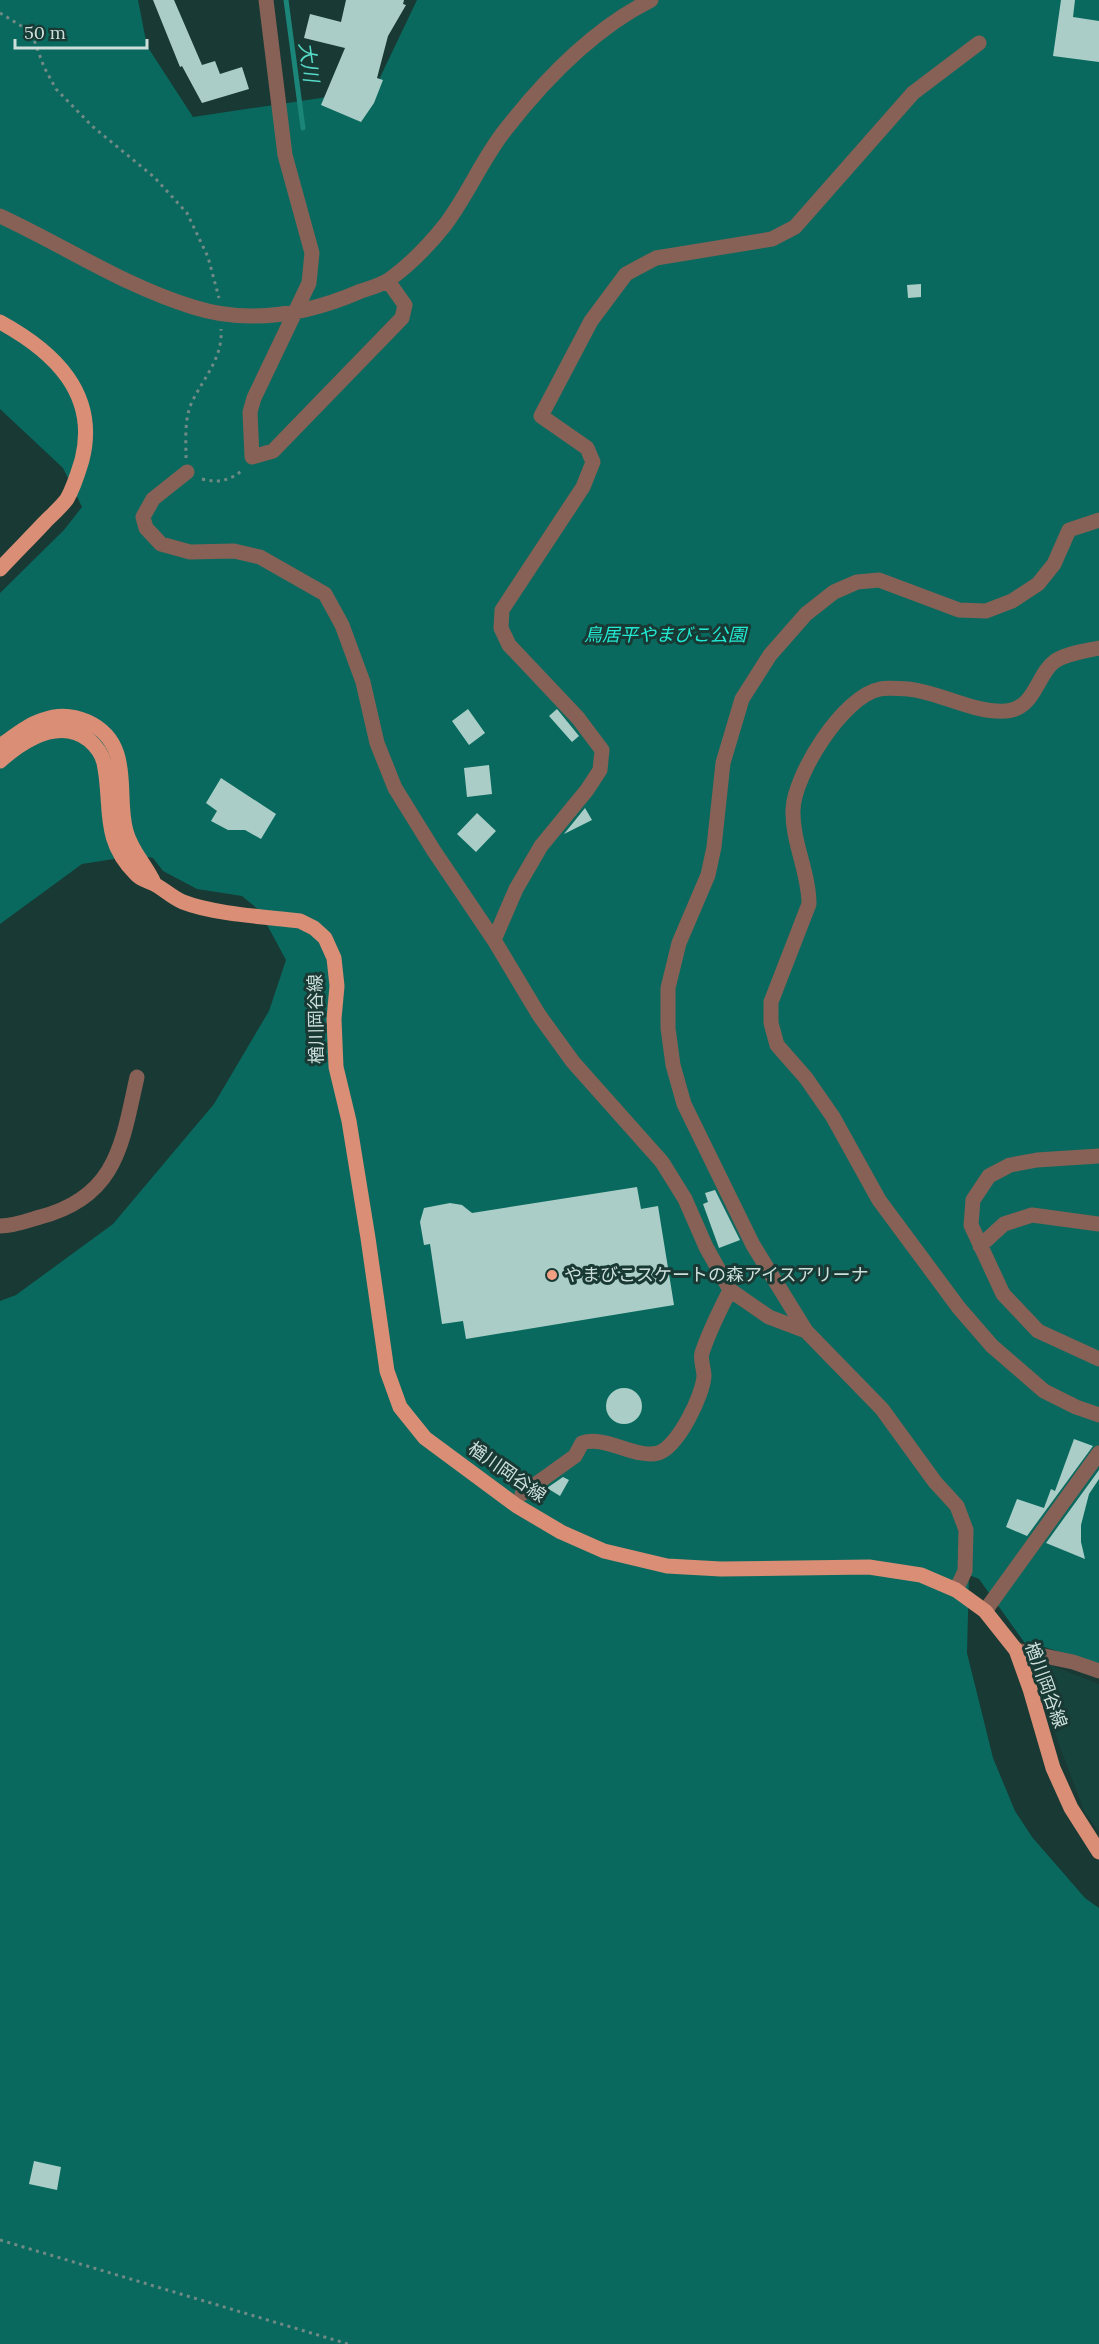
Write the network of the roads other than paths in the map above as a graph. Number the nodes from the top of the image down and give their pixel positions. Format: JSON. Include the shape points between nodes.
{"nodes":[{"id":1,"x":266,"y":0,"type":"edge"},
{"id":2,"x":651,"y":0,"type":"edge"},
{"id":3,"x":979,"y":43,"type":"dead end"},
{"id":4,"x":0,"y":216,"type":"edge"},
{"id":5,"x":383,"y":283,"type":"junction"},
{"id":6,"x":0,"y":322,"type":"edge"},
{"id":7,"x":187,"y":472,"type":"road end"},
{"id":8,"x":1099,"y":520,"type":"edge"},
{"id":9,"x":0,"y":569,"type":"edge"},
{"id":10,"x":1099,"y":648,"type":"edge"},
{"id":11,"x":0,"y":746,"type":"edge"},
{"id":12,"x":0,"y":761,"type":"edge"},
{"id":13,"x":154,"y":883,"type":"junction"},
{"id":14,"x":495,"y":940,"type":"junction"},
{"id":15,"x":137,"y":1077,"type":"dead end"},
{"id":16,"x":1099,"y":1156,"type":"edge"},
{"id":17,"x":1099,"y":1224,"type":"edge"},
{"id":18,"x":0,"y":1226,"type":"edge"},
{"id":19,"x":980,"y":1246,"type":"junction"},
{"id":20,"x":730,"y":1290,"type":"junction"},
{"id":21,"x":807,"y":1331,"type":"junction"},
{"id":22,"x":1099,"y":1359,"type":"edge"},
{"id":23,"x":1099,"y":1415,"type":"edge"},
{"id":24,"x":1099,"y":1453,"type":"edge"},
{"id":25,"x":522,"y":1494,"type":"dead end"},
{"id":26,"x":956,"y":1590,"type":"junction"},
{"id":27,"x":985,"y":1611,"type":"junction"},
{"id":28,"x":1016,"y":1650,"type":"junction"},
{"id":29,"x":1099,"y":1671,"type":"edge"},
{"id":30,"x":1099,"y":1852,"type":"edge"}],
"edges":[{"from":1,"to":5,"type":"street","via":[[285,155],[312,253],[312,267],[309,283],[254,398],[250,412],[252,456],[273,451],[402,318],[405,306]]},
{"from":2,"to":5,"type":"street","via":[[612,24],[538,90],[504,131],[445,224],[419,255]]},
{"from":3,"to":14,"type":"street","via":[[913,93],[795,227],[772,239],[656,258],[626,274],[591,321],[541,416],[586,447],[593,462],[583,487],[501,610],[501,628],[509,645],[578,718],[602,750],[600,770],[541,846],[516,889]]},
{"from":4,"to":5,"type":"street","via":[[141,289],[195,308],[247,316],[298,312]]},
{"from":6,"to":9,"type":"main road","via":[[38,345],[61,368],[75,389],[85,425],[84,450],[67,499]]},
{"from":7,"to":14,"type":"street","via":[[153,500],[143,517],[146,528],[161,543],[190,552],[234,551],[260,557],[325,594],[342,625],[363,682],[377,743],[395,788]]},
{"from":8,"to":21,"type":"street","via":[[1069,530],[1054,564],[1038,584],[986,611],[959,610],[879,580],[857,582],[834,592],[806,614],[770,655],[742,699],[723,763],[708,875],[680,943],[668,988],[668,1028],[684,1104],[753,1245]]},
{"from":10,"to":23,"type":"street","via":[[1054,662],[1026,702],[1008,711],[910,689],[879,689],[835,721],[813,754],[795,794],[793,812],[809,904],[771,1002],[771,1023],[777,1045],[833,1117],[879,1200],[959,1308],[992,1346],[1044,1390]]},
{"from":11,"to":13,"type":"main road","name":"楢川岡谷線","via":[[42,720],[70,717],[94,725],[118,755],[125,829]]},
{"from":12,"to":13,"type":"main road","name":"楢川岡谷線","via":[[47,732],[64,729],[80,733],[95,745],[104,761],[108,815],[115,842],[138,877]]},
{"from":13,"to":26,"type":"main road","name":"楢川岡谷線","via":[[167,894],[194,905],[300,921],[314,928],[331,948],[337,986],[336,1067],[357,1167],[387,1371],[399,1407],[425,1438],[517,1506],[604,1551],[667,1566],[869,1567],[921,1575]]},
{"from":14,"to":20,"type":"street","via":[[539,1016],[573,1062],[662,1162]]},
{"from":15,"to":18,"type":"street","via":[[123,1141],[106,1178],[85,1198],[53,1214]]},
{"from":16,"to":19,"type":"street","via":[[1037,1160],[1010,1165],[989,1176],[973,1200],[971,1225]]},
{"from":17,"to":19,"type":"street","via":[[1032,1215],[1004,1224]]},
{"from":19,"to":22,"type":"street","via":[[1003,1294],[1038,1331]]},
{"from":20,"to":21,"type":"street","via":[[769,1317]]},
{"from":20,"to":25,"type":"street","via":[[701,1356],[704,1377],[687,1423],[669,1446],[657,1453],[591,1440],[582,1443],[575,1456]]},
{"from":21,"to":26,"type":"street","via":[[882,1409],[957,1506],[966,1530],[965,1571]]},
{"from":24,"to":27,"type":"street"},
{"from":26,"to":27,"type":"main road","name":"楢川岡谷線"},
{"from":27,"to":28,"type":"main road","name":"楢川岡谷線"},
{"from":28,"to":29,"type":"street"},
{"from":28,"to":30,"type":"main road","name":"楢川岡谷線","via":[[1053,1768],[1071,1808]]}]}
